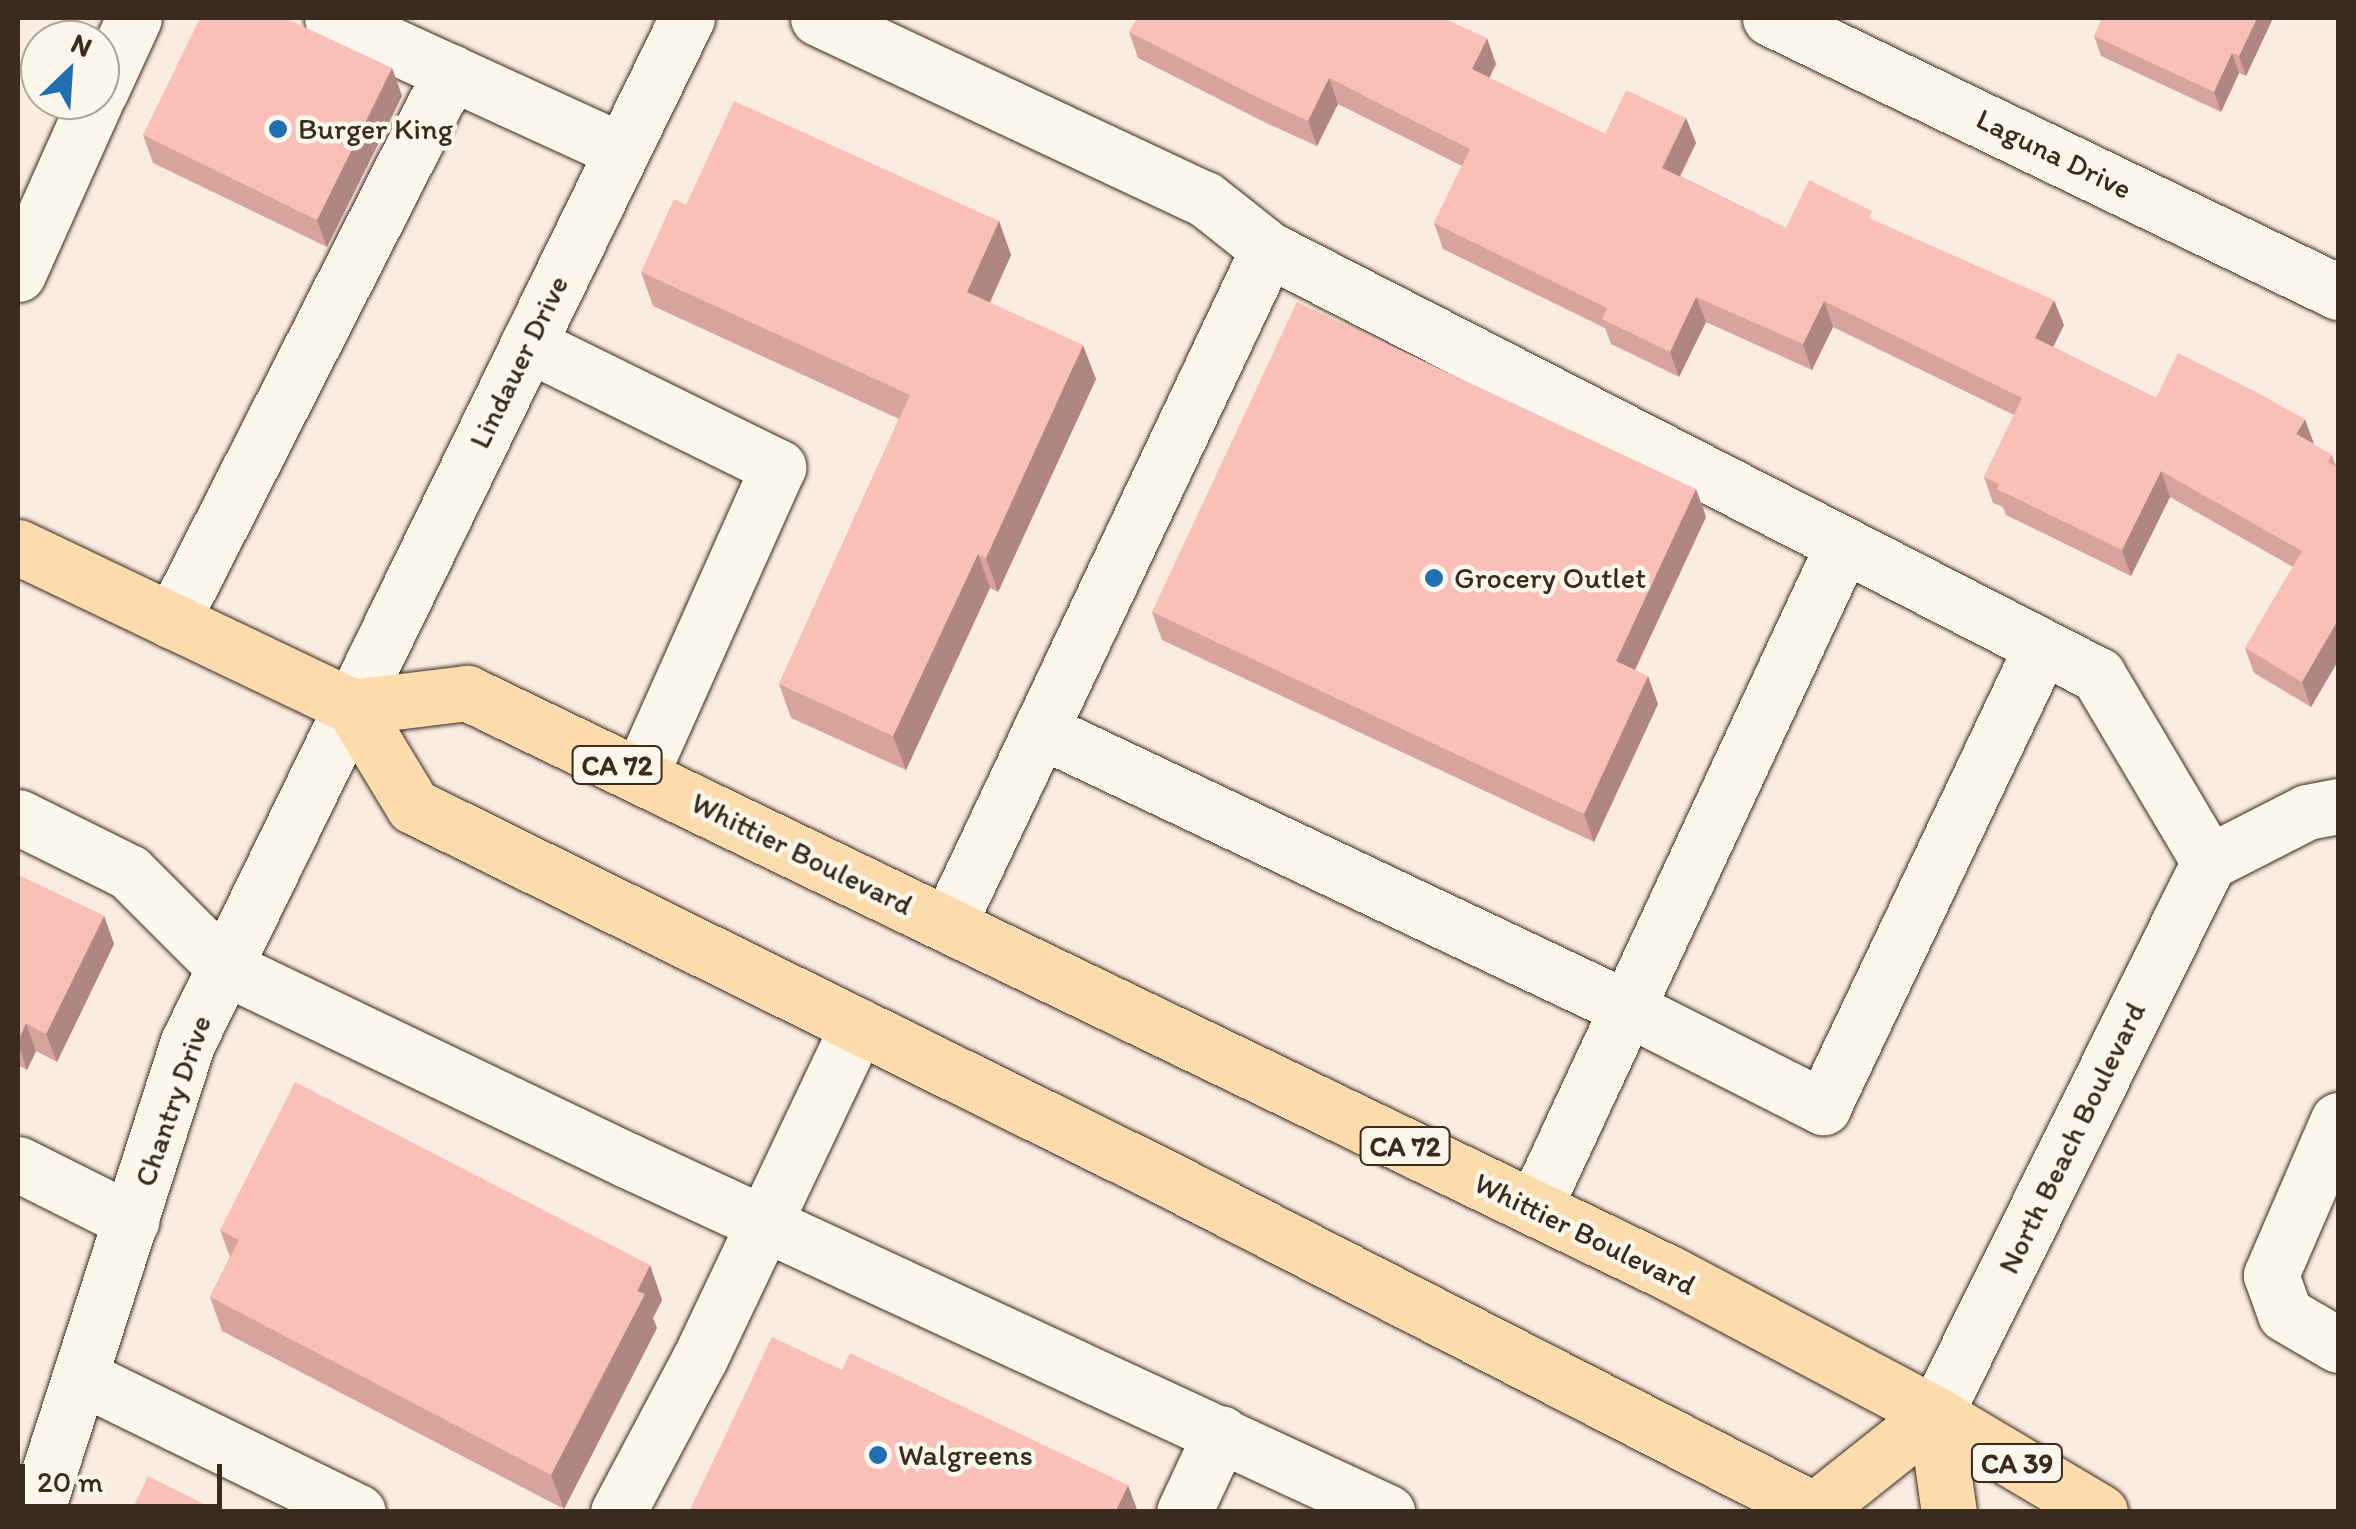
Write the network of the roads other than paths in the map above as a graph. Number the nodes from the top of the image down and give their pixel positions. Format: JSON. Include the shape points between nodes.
{"nodes":[{"id":1,"x":134,"y":18,"type":"edge"},
{"id":2,"x":332,"y":18,"type":"edge"},
{"id":3,"x":687,"y":18,"type":"edge"},
{"id":4,"x":818,"y":18,"type":"edge"},
{"id":5,"x":1770,"y":18,"type":"edge"},
{"id":6,"x":120,"y":48,"type":"edge"},
{"id":7,"x":451,"y":72,"type":"junction"},
{"id":8,"x":87,"y":120,"type":"edge"},
{"id":9,"x":622,"y":151,"type":"junction"},
{"id":10,"x":1268,"y":249,"type":"junction"},
{"id":11,"x":18,"y":274,"type":"edge"},
{"id":12,"x":2336,"y":285,"type":"edge"},
{"id":13,"x":528,"y":344,"type":"junction"},
{"id":14,"x":1843,"y":545,"type":"junction"},
{"id":15,"x":18,"y":547,"type":"edge"},
{"id":16,"x":172,"y":621,"type":"junction"},
{"id":17,"x":2042,"y":646,"type":"junction"},
{"id":18,"x":353,"y":707,"type":"junction"},
{"id":19,"x":1040,"y":730,"type":"junction"},
{"id":20,"x":640,"y":776,"type":"junction"},
{"id":21,"x":2338,"y":806,"type":"edge"},
{"id":22,"x":18,"y":817,"type":"edge"},
{"id":23,"x":2209,"y":862,"type":"junction"},
{"id":24,"x":948,"y":925,"type":"junction"},
{"id":25,"x":224,"y":967,"type":"junction"},
{"id":26,"x":1627,"y":1008,"type":"junction"},
{"id":27,"x":858,"y":1026,"type":"junction"},
{"id":28,"x":2338,"y":1120,"type":"edge"},
{"id":29,"x":18,"y":1164,"type":"edge"},
{"id":30,"x":1534,"y":1208,"type":"junction"},
{"id":31,"x":132,"y":1220,"type":"junction"},
{"id":32,"x":762,"y":1222,"type":"junction"},
{"id":33,"x":2338,"y":1345,"type":"edge"},
{"id":34,"x":81,"y":1377,"type":"junction"},
{"id":35,"x":1935,"y":1414,"type":"junction"},
{"id":36,"x":1221,"y":1433,"type":"junction"},
{"id":37,"x":1815,"y":1511,"type":"edge"},
{"id":38,"x":36,"y":1512,"type":"edge"},
{"id":39,"x":358,"y":1512,"type":"edge"},
{"id":40,"x":618,"y":1512,"type":"edge"},
{"id":41,"x":1184,"y":1512,"type":"edge"},
{"id":42,"x":1386,"y":1512,"type":"edge"},
{"id":43,"x":1949,"y":1512,"type":"edge"},
{"id":44,"x":2100,"y":1512,"type":"edge"}],
"edges":[{"from":1,"to":6,"type":"street"},
{"from":2,"to":7,"type":"street"},
{"from":3,"to":9,"type":"street","name":"Lindauer Drive"},
{"from":4,"to":10,"type":"street","via":[[1205,198]]},
{"from":5,"to":12,"type":"street","name":"Laguna Drive"},
{"from":7,"to":9,"type":"street"},
{"from":7,"to":16,"type":"street"},
{"from":8,"to":11,"type":"street"},
{"from":9,"to":13,"type":"street","name":"Lindauer Drive"},
{"from":10,"to":14,"type":"street"},
{"from":10,"to":19,"type":"street"},
{"from":13,"to":18,"type":"street","name":"Lindauer Drive"},
{"from":13,"to":20,"type":"street","via":[[778,466]]},
{"from":14,"to":17,"type":"street"},
{"from":14,"to":26,"type":"street"},
{"from":15,"to":16,"type":"main road"},
{"from":16,"to":18,"type":"main road"},
{"from":17,"to":23,"type":"street","via":[[2098,675]]},
{"from":17,"to":26,"type":"street","via":[[1822,1107]]},
{"from":18,"to":20,"type":"main road","name":"Whittier Boulevard","number":"CA 72","via":[[467,693]]},
{"from":18,"to":25,"type":"street","name":"Chantry Drive"},
{"from":18,"to":27,"type":"main road","via":[[413,806]]},
{"from":19,"to":24,"type":"street"},
{"from":19,"to":26,"type":"street"},
{"from":20,"to":24,"type":"main road","name":"Whittier Boulevard","number":"CA 72"},
{"from":21,"to":23,"type":"street","via":[[2307,812]]},
{"from":22,"to":25,"type":"street","via":[[129,872]]},
{"from":23,"to":35,"type":"street","name":"North Beach Boulevard"},
{"from":24,"to":30,"type":"main road","name":"Whittier Boulevard","number":"CA 72"},
{"from":25,"to":31,"type":"street","name":"Chantry Drive","via":[[188,1042]]},
{"from":25,"to":32,"type":"street"},
{"from":26,"to":30,"type":"street"},
{"from":27,"to":32,"type":"street"},
{"from":27,"to":37,"type":"main road"},
{"from":28,"to":33,"type":"street","via":[[2272,1275],[2285,1314]]},
{"from":29,"to":31,"type":"street"},
{"from":30,"to":35,"type":"main road","name":"Whittier Boulevard","number":"CA 72"},
{"from":31,"to":34,"type":"street","name":"Chantry Drive"},
{"from":32,"to":36,"type":"street"},
{"from":32,"to":40,"type":"street"},
{"from":34,"to":38,"type":"street","name":"Chantry Drive"},
{"from":34,"to":39,"type":"street"},
{"from":35,"to":37,"type":"main road","name":"North Beach Boulevard","number":"CA 39"},
{"from":35,"to":43,"type":"main road"},
{"from":35,"to":44,"type":"main road","name":"Whittier Boulevard","number":"CA 39"},
{"from":36,"to":41,"type":"street"},
{"from":36,"to":42,"type":"street"}]}
